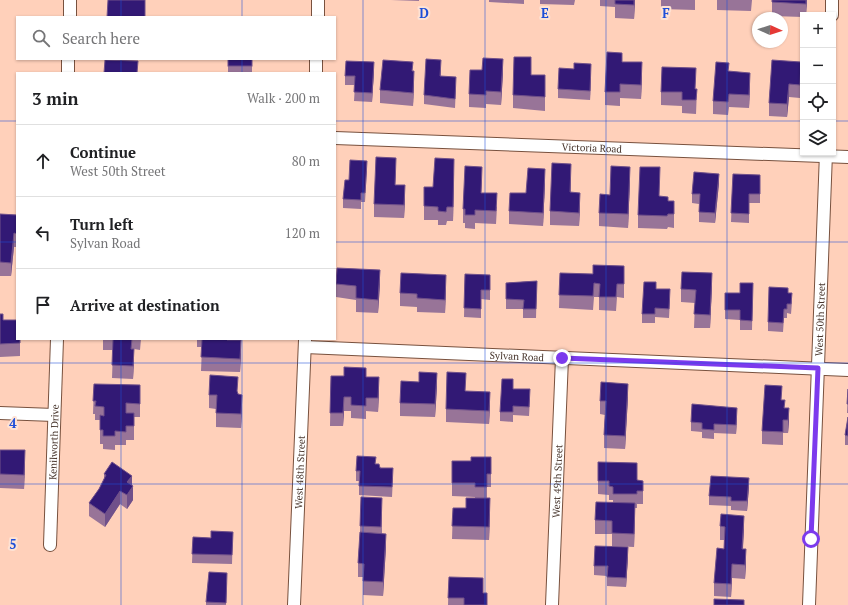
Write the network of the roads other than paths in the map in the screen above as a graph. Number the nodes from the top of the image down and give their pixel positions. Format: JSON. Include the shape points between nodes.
{"nodes":[{"id":1,"x":70,"y":0,"type":"edge"},
{"id":2,"x":318,"y":0,"type":"edge"},
{"id":3,"x":832,"y":0,"type":"edge"},
{"id":4,"x":832,"y":12,"type":"edge"},
{"id":5,"x":70,"y":16,"type":"edge"},
{"id":6,"x":318,"y":16,"type":"edge"},
{"id":7,"x":68,"y":60,"type":"edge"},
{"id":8,"x":316,"y":60,"type":"edge"},
{"id":9,"x":68,"y":72,"type":"edge"},
{"id":10,"x":316,"y":72,"type":"edge"},
{"id":11,"x":336,"y":138,"type":"edge"},
{"id":12,"x":800,"y":154,"type":"edge"},
{"id":13,"x":826,"y":156,"type":"edge"},
{"id":14,"x":836,"y":156,"type":"edge"},
{"id":15,"x":848,"y":157,"type":"edge"},
{"id":16,"x":58,"y":340,"type":"edge"},
{"id":17,"x":305,"y":343,"type":"edge"},
{"id":18,"x":562,"y":358,"type":"junction"},
{"id":19,"x":818,"y":368,"type":"junction"},
{"id":20,"x":848,"y":370,"type":"edge"},
{"id":21,"x":0,"y":413,"type":"edge"},
{"id":22,"x":54,"y":415,"type":"junction"},
{"id":23,"x":50,"y":545,"type":"dead end"},
{"id":24,"x":294,"y":605,"type":"edge"},
{"id":25,"x":552,"y":605,"type":"edge"},
{"id":26,"x":809,"y":605,"type":"edge"}],
"edges":[{"from":1,"to":5,"type":"street"},
{"from":2,"to":6,"type":"street"},
{"from":3,"to":4,"type":"street"},
{"from":7,"to":9,"type":"street"},
{"from":8,"to":10,"type":"street"},
{"from":11,"to":12,"type":"street","name":"Victoria Road"},
{"from":13,"to":19,"type":"street","name":"West 50th Street"},
{"from":14,"to":15,"type":"street","name":"Victoria Road"},
{"from":16,"to":22,"type":"street","name":"Kenilworth Drive"},
{"from":17,"to":18,"type":"street","name":"Sylvan Road"},
{"from":17,"to":24,"type":"street","name":"West 48th Street"},
{"from":18,"to":19,"type":"street","name":"Sylvan Road"},
{"from":18,"to":25,"type":"street","name":"West 49th Street"},
{"from":19,"to":20,"type":"street","name":"Sylvan Road"},
{"from":19,"to":26,"type":"street","name":"West 50th Street"},
{"from":21,"to":22,"type":"street"},
{"from":22,"to":23,"type":"street","name":"Kenilworth Drive"}]}
